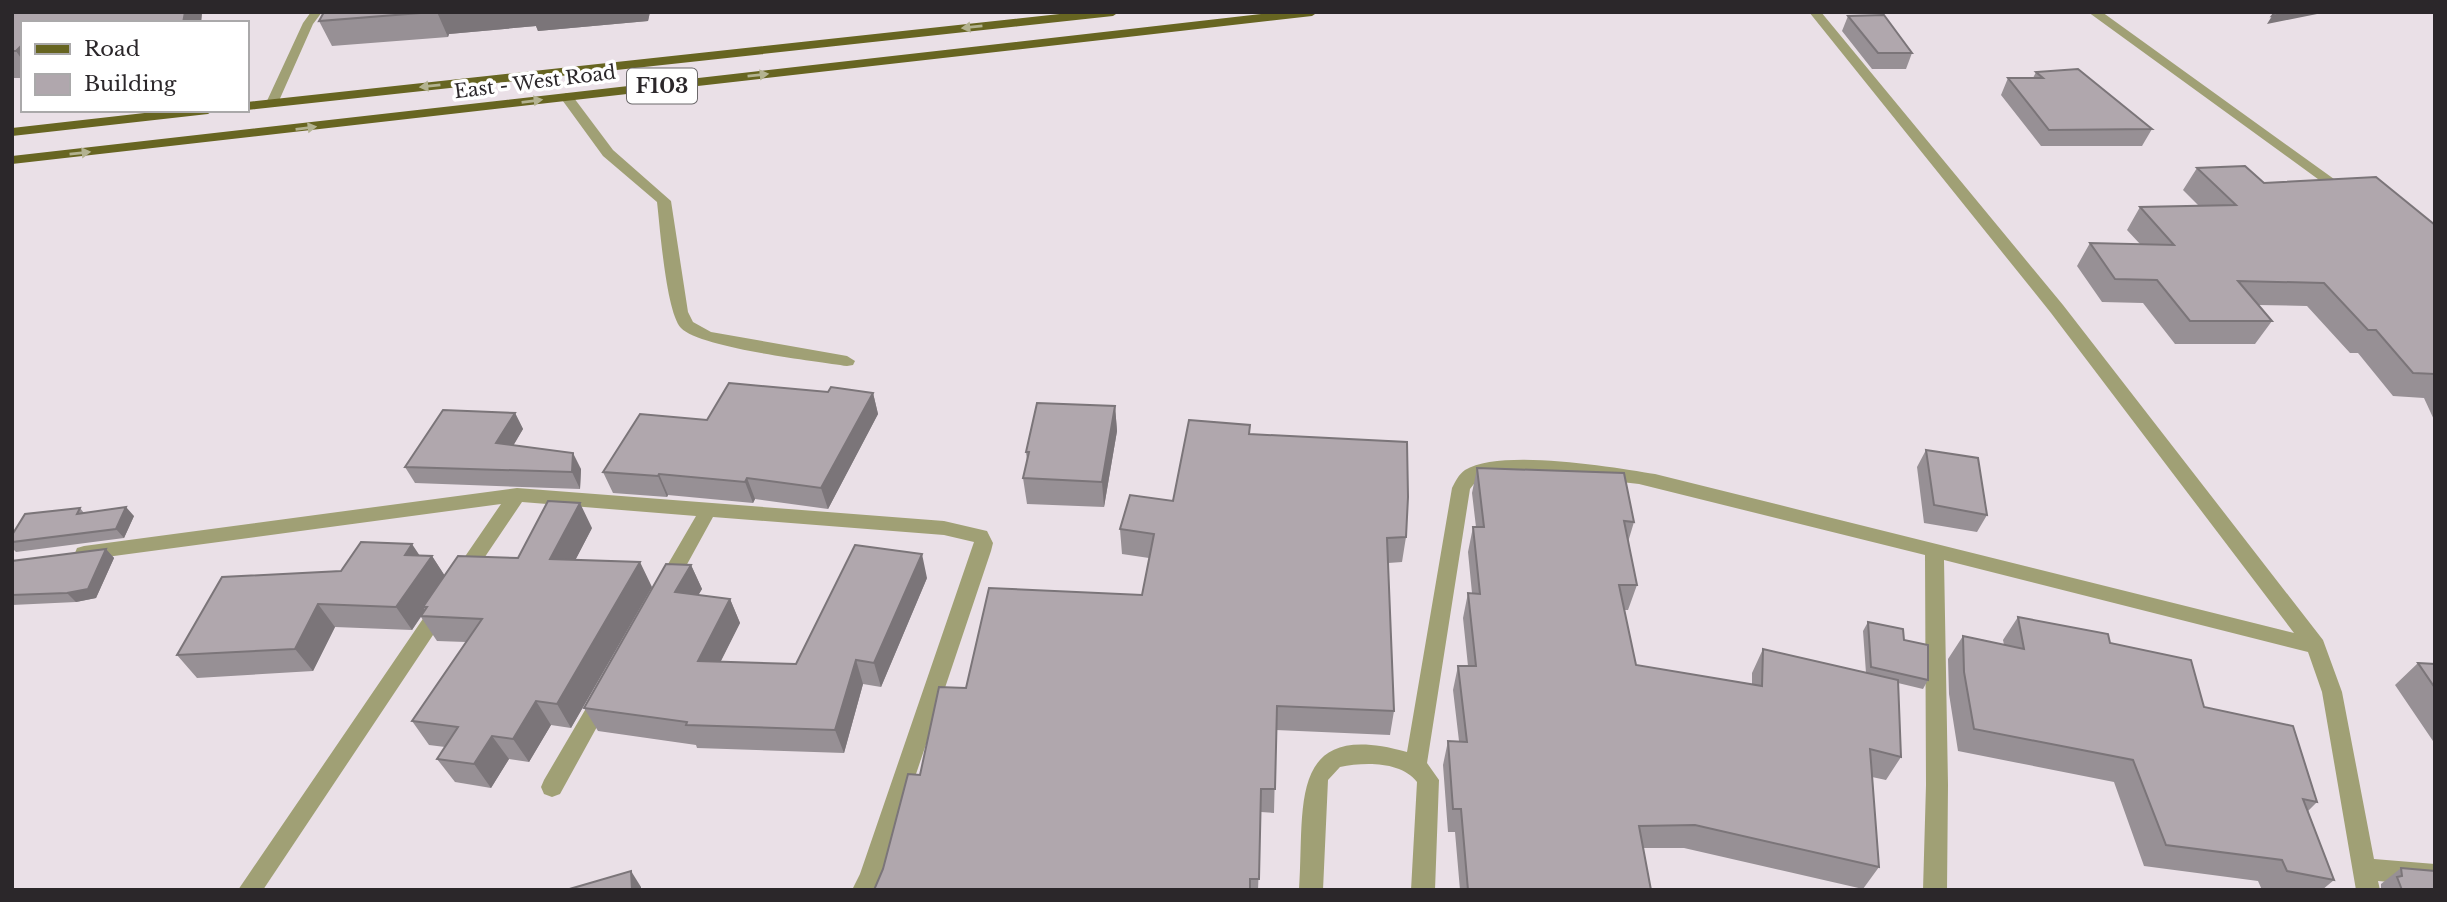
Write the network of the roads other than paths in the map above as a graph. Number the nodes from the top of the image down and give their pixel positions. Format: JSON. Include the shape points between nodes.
{"nodes":[{"id":1,"x":317,"y":12,"type":"edge"},
{"id":2,"x":1113,"y":12,"type":"edge"},
{"id":3,"x":1312,"y":12,"type":"edge"},
{"id":4,"x":1815,"y":12,"type":"edge"},
{"id":5,"x":2094,"y":12,"type":"edge"},
{"id":6,"x":298,"y":14,"type":"dead end"},
{"id":7,"x":1032,"y":16,"type":"edge"},
{"id":8,"x":308,"y":23,"type":"junction"},
{"id":9,"x":566,"y":97,"type":"junction"},
{"id":10,"x":272,"y":103,"type":"junction"},
{"id":11,"x":248,"y":106,"type":"edge"},
{"id":12,"x":190,"y":112,"type":"edge"},
{"id":13,"x":12,"y":132,"type":"edge"},
{"id":14,"x":12,"y":160,"type":"edge"},
{"id":15,"x":2328,"y":179,"type":"edge"},
{"id":16,"x":847,"y":361,"type":"dead end"},
{"id":17,"x":517,"y":495,"type":"junction"},
{"id":18,"x":708,"y":510,"type":"junction"},
{"id":19,"x":1934,"y":550,"type":"junction"},
{"id":20,"x":67,"y":555,"type":"edge"},
{"id":21,"x":661,"y":594,"type":"edge"},
{"id":22,"x":2316,"y":646,"type":"junction"},
{"id":23,"x":613,"y":679,"type":"edge"},
{"id":24,"x":1416,"y":765,"type":"junction"},
{"id":25,"x":552,"y":787,"type":"dead end"},
{"id":26,"x":2435,"y":875,"type":"edge"},
{"id":27,"x":2366,"y":879,"type":"edge"},
{"id":28,"x":249,"y":890,"type":"edge"},
{"id":29,"x":863,"y":890,"type":"edge"},
{"id":30,"x":1311,"y":890,"type":"edge"},
{"id":31,"x":1423,"y":890,"type":"edge"},
{"id":32,"x":1935,"y":890,"type":"edge"}],
"edges":[{"from":1,"to":8,"type":"lane"},
{"from":2,"to":7,"type":"main road","name":"East - West Road","number":"F103"},
{"from":9,"to":3,"type":"main road","name":"East - West Road","number":"F103","one_way":true},
{"from":4,"to":22,"type":"street","via":[[2057,309]]},
{"from":5,"to":15,"type":"street"},
{"from":6,"to":8,"type":"lane"},
{"from":7,"to":10,"type":"main road","name":"East - West Road","number":"F103","one_way":true},
{"from":8,"to":10,"type":"lane"},
{"from":14,"to":9,"type":"main road","name":"East - West Road","number":"F103","one_way":true},
{"from":9,"to":16,"type":"street","via":[[608,153],[664,201],[680,312],[687,325],[707,336]]},
{"from":10,"to":11,"type":"main road","name":"East - West Road","number":"F103"},
{"from":12,"to":13,"type":"main road"},
{"from":17,"to":18,"type":"street"},
{"from":17,"to":20,"type":"street"},
{"from":17,"to":28,"type":"street"},
{"from":18,"to":21,"type":"street"},
{"from":18,"to":29,"type":"street","via":[[944,528],[970,532],[984,543]]},
{"from":19,"to":22,"type":"street"},
{"from":19,"to":24,"type":"street","via":[[1655,480],[1542,469],[1492,468],[1471,475],[1461,488]]},
{"from":19,"to":32,"type":"street"},
{"from":22,"to":27,"type":"street","via":[[2332,692]]},
{"from":23,"to":25,"type":"street"},
{"from":24,"to":30,"type":"street","via":[[1392,757],[1350,757],[1325,766],[1317,780]]},
{"from":24,"to":31,"type":"street","via":[[1428,780]]},
{"from":26,"to":27,"type":"street"}]}
